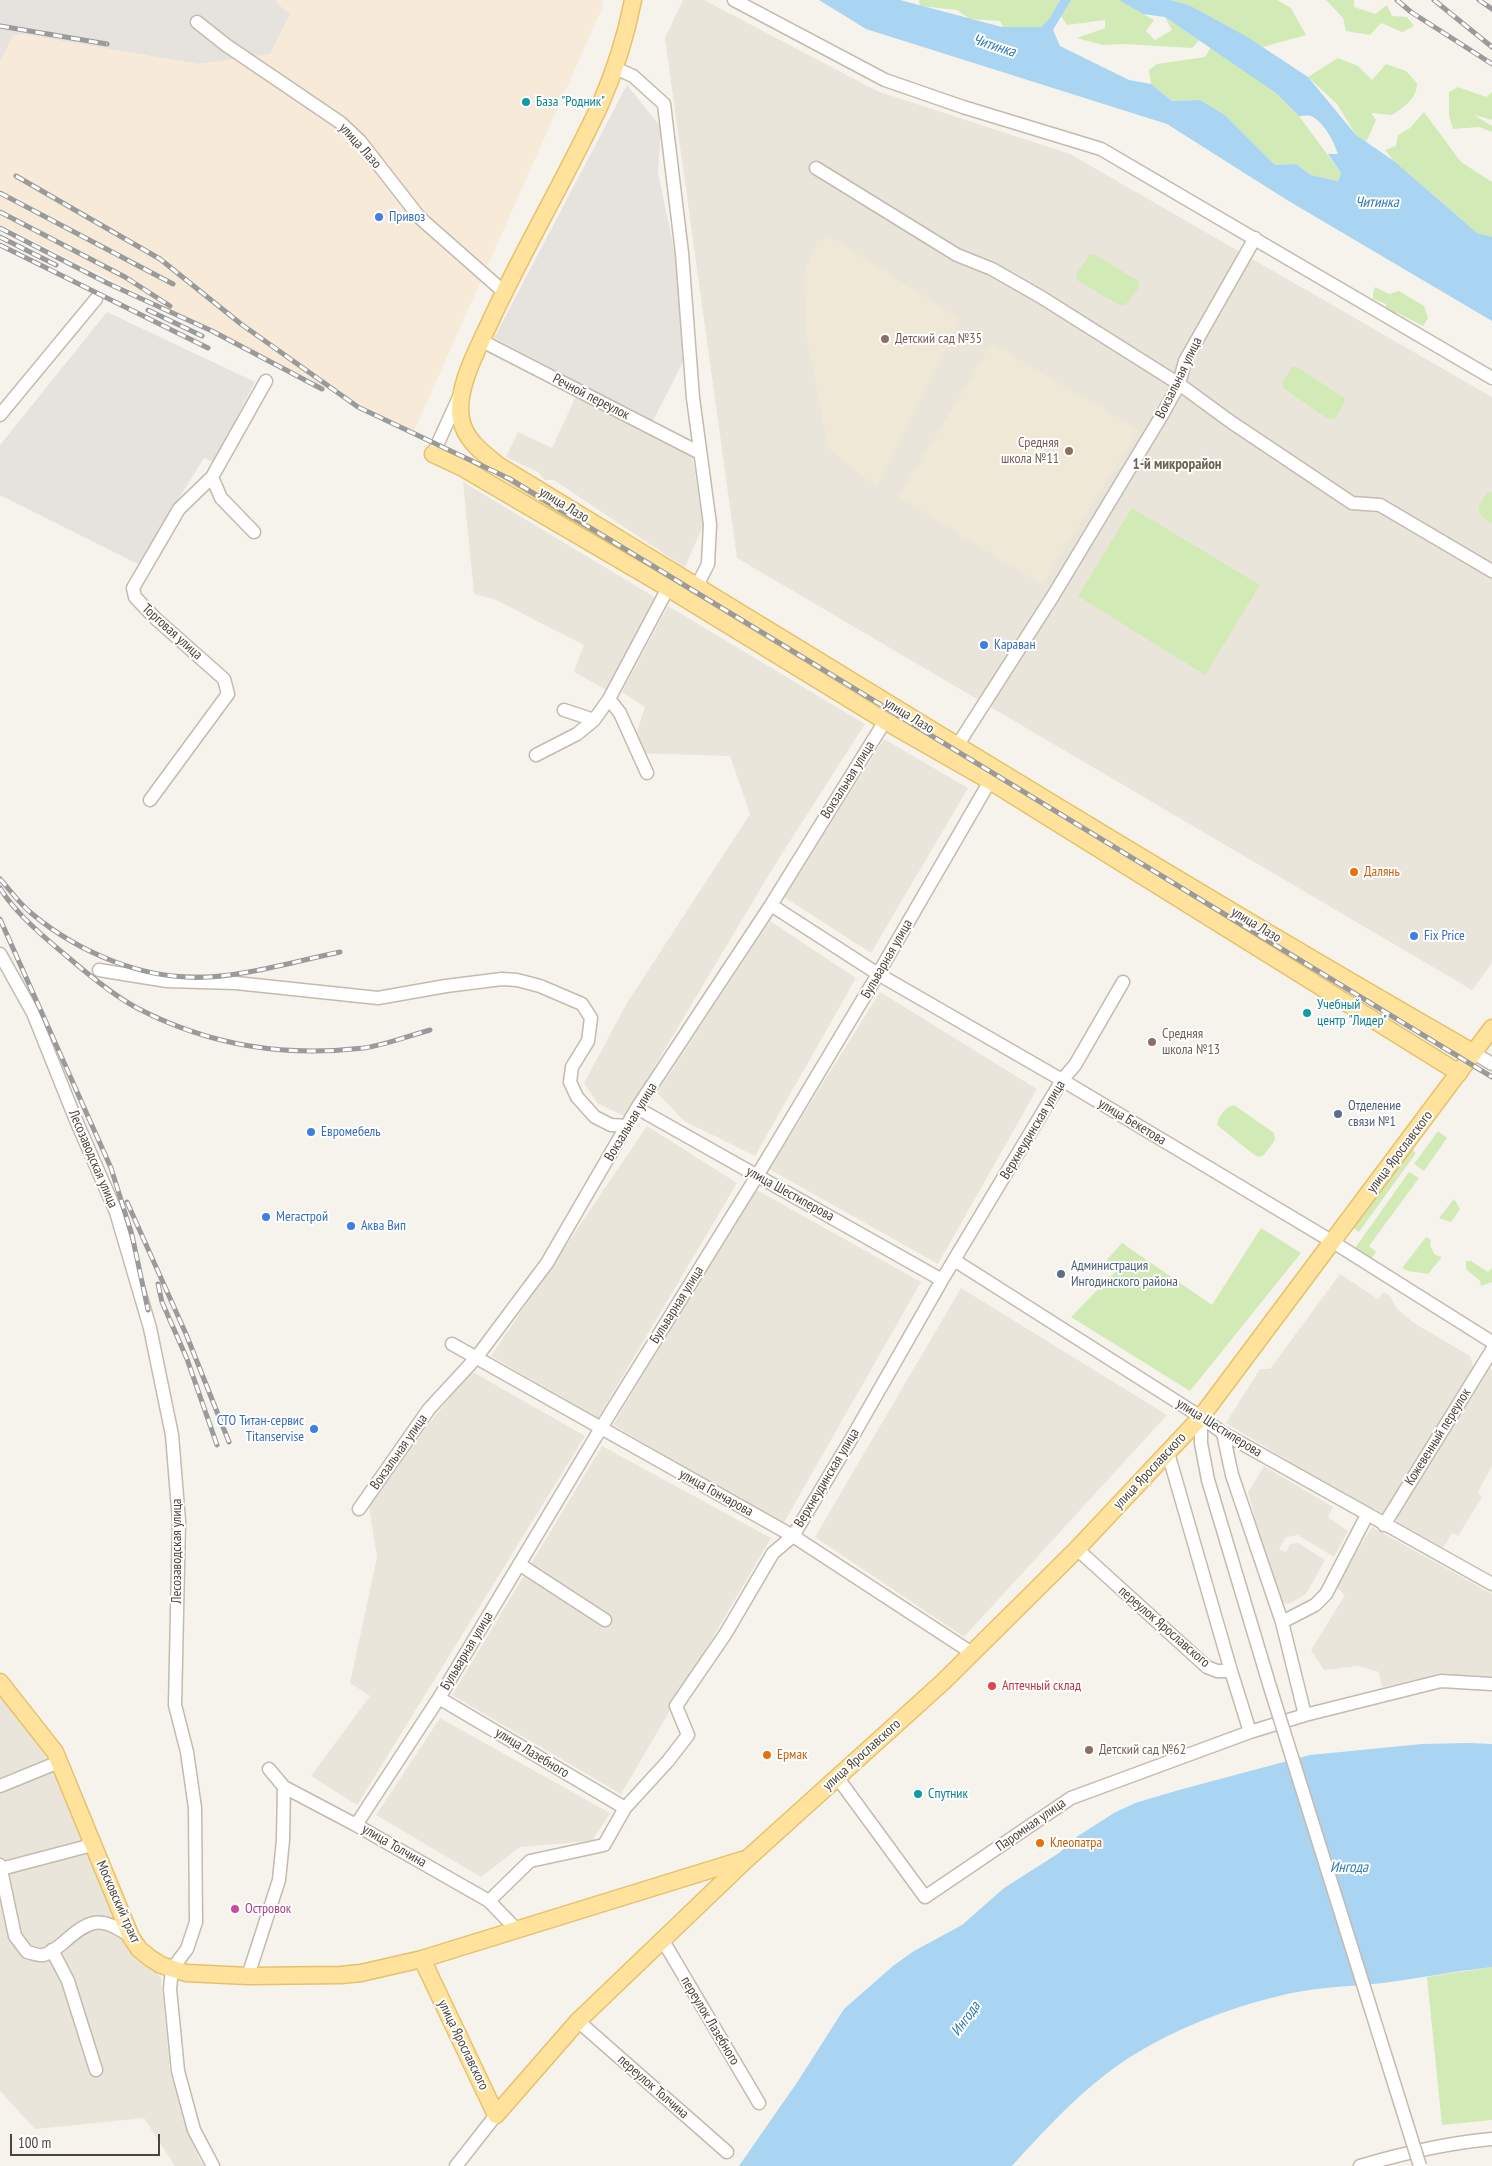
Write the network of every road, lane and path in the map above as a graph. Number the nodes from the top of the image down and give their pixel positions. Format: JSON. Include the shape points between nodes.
{"nodes":[{"id":1,"x":634,"y":0,"type":"edge"},
{"id":2,"x":734,"y":0,"type":"edge"},
{"id":3,"x":197,"y":22,"type":"dead end"},
{"id":4,"x":615,"y":68,"type":"junction"},
{"id":5,"x":816,"y":168,"type":"dead end"},
{"id":6,"x":1255,"y":238,"type":"junction"},
{"id":7,"x":504,"y":292,"type":"junction"},
{"id":8,"x":96,"y":299,"type":"dead end"},
{"id":9,"x":482,"y":341,"type":"junction"},
{"id":10,"x":1492,"y":378,"type":"edge"},
{"id":11,"x":266,"y":381,"type":"dead end"},
{"id":12,"x":1179,"y":384,"type":"junction"},
{"id":13,"x":463,"y":388,"type":"junction"},
{"id":14,"x":0,"y":415,"type":"edge"},
{"id":15,"x":700,"y":453,"type":"junction"},
{"id":16,"x":433,"y":454,"type":"joint"},
{"id":17,"x":212,"y":477,"type":"junction"},
{"id":18,"x":254,"y":532,"type":"dead end"},
{"id":19,"x":1492,"y":570,"type":"edge"},
{"id":20,"x":697,"y":586,"type":"junction"},
{"id":21,"x":668,"y":588,"type":"junction"},
{"id":22,"x":609,"y":699,"type":"junction"},
{"id":23,"x":564,"y":710,"type":"dead end"},
{"id":24,"x":594,"y":720,"type":"junction"},
{"id":25,"x":885,"y":721,"type":"junction"},
{"id":26,"x":957,"y":746,"type":"junction"},
{"id":27,"x":536,"y":755,"type":"dead end"},
{"id":28,"x":647,"y":773,"type":"dead end"},
{"id":29,"x":990,"y":782,"type":"junction"},
{"id":30,"x":150,"y":800,"type":"dead end"},
{"id":31,"x":772,"y":905,"type":"junction"},
{"id":32,"x":0,"y":954,"type":"edge"},
{"id":33,"x":99,"y":970,"type":"dead end"},
{"id":34,"x":878,"y":974,"type":"junction"},
{"id":35,"x":1123,"y":982,"type":"dead end"},
{"id":36,"x":1492,"y":1028,"type":"edge"},
{"id":37,"x":1474,"y":1053,"type":"junction"},
{"id":38,"x":1492,"y":1064,"type":"edge"},
{"id":39,"x":1458,"y":1073,"type":"junction"},
{"id":40,"x":1062,"y":1080,"type":"junction"},
{"id":41,"x":637,"y":1108,"type":"junction"},
{"id":42,"x":627,"y":1126,"type":"junction"},
{"id":43,"x":757,"y":1176,"type":"junction"},
{"id":44,"x":1333,"y":1242,"type":"junction"},
{"id":45,"x":954,"y":1260,"type":"junction"},
{"id":46,"x":942,"y":1280,"type":"junction"},
{"id":47,"x":1492,"y":1342,"type":"edge"},
{"id":48,"x":452,"y":1344,"type":"dead end"},
{"id":49,"x":1492,"y":1350,"type":"edge"},
{"id":50,"x":476,"y":1358,"type":"junction"},
{"id":51,"x":1201,"y":1417,"type":"junction"},
{"id":52,"x":601,"y":1428,"type":"junction"},
{"id":53,"x":1223,"y":1433,"type":"junction"},
{"id":54,"x":1168,"y":1454,"type":"junction"},
{"id":55,"x":359,"y":1509,"type":"dead end"},
{"id":56,"x":1367,"y":1515,"type":"junction"},
{"id":57,"x":1384,"y":1525,"type":"junction"},
{"id":58,"x":793,"y":1536,"type":"junction"},
{"id":59,"x":1077,"y":1549,"type":"junction"},
{"id":60,"x":519,"y":1564,"type":"junction"},
{"id":61,"x":1492,"y":1584,"type":"edge"},
{"id":62,"x":605,"y":1620,"type":"dead end"},
{"id":63,"x":1282,"y":1622,"type":"junction"},
{"id":64,"x":972,"y":1653,"type":"junction"},
{"id":65,"x":1231,"y":1671,"type":"junction"},
{"id":66,"x":0,"y":1682,"type":"edge"},
{"id":67,"x":1492,"y":1684,"type":"edge"},
{"id":68,"x":439,"y":1698,"type":"junction"},
{"id":69,"x":1305,"y":1714,"type":"junction"},
{"id":70,"x":1250,"y":1732,"type":"junction"},
{"id":71,"x":59,"y":1762,"type":"junction"},
{"id":72,"x":268,"y":1769,"type":"dead end"},
{"id":73,"x":837,"y":1777,"type":"junction"},
{"id":74,"x":0,"y":1786,"type":"edge"},
{"id":75,"x":284,"y":1787,"type":"junction"},
{"id":76,"x":625,"y":1808,"type":"junction"},
{"id":77,"x":356,"y":1825,"type":"junction"},
{"id":78,"x":92,"y":1845,"type":"junction"},
{"id":79,"x":747,"y":1859,"type":"junction"},
{"id":80,"x":1,"y":1867,"type":"edge"},
{"id":81,"x":489,"y":1901,"type":"junction"},
{"id":82,"x":516,"y":1929,"type":"junction"},
{"id":83,"x":131,"y":1937,"type":"junction"},
{"id":84,"x":662,"y":1939,"type":"junction"},
{"id":85,"x":52,"y":1950,"type":"junction"},
{"id":86,"x":422,"y":1959,"type":"junction"},
{"id":87,"x":172,"y":1969,"type":"junction"},
{"id":88,"x":248,"y":1976,"type":"junction"},
{"id":89,"x":578,"y":2021,"type":"junction"},
{"id":90,"x":96,"y":2070,"type":"dead end"},
{"id":91,"x":759,"y":2102,"type":"dead end"},
{"id":92,"x":496,"y":2115,"type":"junction"},
{"id":93,"x":1492,"y":2139,"type":"edge"},
{"id":94,"x":727,"y":2152,"type":"dead end"},
{"id":95,"x":213,"y":2166,"type":"edge"},
{"id":96,"x":456,"y":2166,"type":"edge"},
{"id":97,"x":1360,"y":2166,"type":"edge"},
{"id":98,"x":1420,"y":2166,"type":"edge"}],
"edges":[{"from":1,"to":4,"type":"main road","name":"улица Лазо"},
{"from":2,"to":6,"type":"street","via":[[885,80],[1101,149]]},
{"from":3,"to":7,"type":"street","name":"улица Лазо","via":[[341,123],[360,141],[420,218]]},
{"from":4,"to":7,"type":"main road","name":"улица Лазо","via":[[600,105]]},
{"from":4,"to":15,"type":"street","via":[[633,76],[664,104],[682,253]]},
{"from":5,"to":12,"type":"street","via":[[957,255],[992,269],[1041,296]]},
{"from":6,"to":10,"type":"street"},
{"from":6,"to":12,"type":"street","name":"Вокзальная улица","via":[[1185,361]]},
{"from":7,"to":9,"type":"main road","name":"улица Лазо"},
{"from":8,"to":14,"type":"street"},
{"from":9,"to":13,"type":"main road","name":"улица Лазо"},
{"from":9,"to":15,"type":"street","name":"Речной переулок"},
{"from":11,"to":17,"type":"street","name":"Торговая улица"},
{"from":12,"to":19,"type":"street","via":[[1352,503],[1380,505]]},
{"from":12,"to":26,"type":"street","name":"Вокзальная улица","via":[[1053,596]]},
{"from":13,"to":16,"type":"street"},
{"from":13,"to":20,"type":"main road","name":"улица Лазо","via":[[460,418],[466,434],[477,448],[498,465]]},
{"from":15,"to":20,"type":"street","via":[[709,534],[708,564]]},
{"from":16,"to":21,"type":"main road","name":"улица Лазо","via":[[463,468]]},
{"from":17,"to":18,"type":"street","via":[[222,498]]},
{"from":17,"to":30,"type":"street","name":"Торговая улица","via":[[179,510],[133,588],[135,597],[155,618],[224,679],[228,694]]},
{"from":20,"to":26,"type":"main road","name":"улица Лазо"},
{"from":21,"to":22,"type":"street"},
{"from":21,"to":25,"type":"main road","name":"улица Лазо"},
{"from":22,"to":24,"type":"street"},
{"from":22,"to":28,"type":"street","via":[[620,713]]},
{"from":23,"to":24,"type":"street"},
{"from":24,"to":27,"type":"street","via":[[577,734]]},
{"from":25,"to":29,"type":"main road","name":"улица Лазо"},
{"from":25,"to":31,"type":"street","name":"Вокзальная улица"},
{"from":26,"to":37,"type":"main road","name":"улица Лазо"},
{"from":29,"to":34,"type":"street","name":"Бульварная улица"},
{"from":29,"to":39,"type":"main road","name":"улица Лазо"},
{"from":31,"to":34,"type":"street","name":"улица Бекетова"},
{"from":31,"to":41,"type":"street","name":"Вокзальная улица"},
{"from":32,"to":87,"type":"street","name":"Лесозаводская улица","via":[[33,1014],[116,1212],[150,1328],[172,1435],[179,1521],[174,1705],[187,1752],[196,1808],[196,1922],[187,1949]]},
{"from":33,"to":42,"type":"street","via":[[167,981],[236,983],[378,998],[502,979],[540,986],[582,1004],[591,1018],[588,1041],[572,1067],[570,1082],[577,1096],[594,1118],[611,1125]]},
{"from":34,"to":40,"type":"street","name":"улица Бекетова"},
{"from":34,"to":43,"type":"street","name":"Бульварная улица"},
{"from":35,"to":40,"type":"street","name":"Верхнеудинская улица","via":[[1075,1065]]},
{"from":36,"to":37,"type":"main road","name":"улица Ярославского"},
{"from":37,"to":38,"type":"street","name":"улица Лазо"},
{"from":37,"to":39,"type":"main road","name":"улица Ярославского"},
{"from":39,"to":44,"type":"main road","name":"улица Ярославского"},
{"from":40,"to":44,"type":"street","name":"улица Бекетова"},
{"from":40,"to":45,"type":"street","name":"Верхнеудинская улица"},
{"from":41,"to":42,"type":"street","name":"Вокзальная улица"},
{"from":41,"to":43,"type":"street","name":"улица Шестиперова"},
{"from":42,"to":50,"type":"street","name":"Вокзальная улица","via":[[547,1263]]},
{"from":43,"to":46,"type":"street","name":"улица Шестиперова"},
{"from":43,"to":52,"type":"street","name":"Бульварная улица"},
{"from":44,"to":47,"type":"street","name":"улица Бекетова"},
{"from":44,"to":51,"type":"main road","name":"улица Ярославского"},
{"from":45,"to":46,"type":"street","name":"Верхнеудинская улица"},
{"from":45,"to":51,"type":"street","name":"улица Шестиперова"},
{"from":46,"to":58,"type":"street","name":"Верхнеудинская улица"},
{"from":48,"to":50,"type":"street","name":"улица Гончарова"},
{"from":49,"to":57,"type":"street","name":"Кожевенный переулок"},
{"from":50,"to":52,"type":"street","name":"улица Гончарова"},
{"from":50,"to":55,"type":"street","name":"Вокзальная улица","via":[[429,1410]]},
{"from":51,"to":53,"type":"street","name":"улица Шестиперова"},
{"from":51,"to":54,"type":"main road","name":"улица Ярославского"},
{"from":51,"to":98,"type":"street","bridge":true,"via":[[1201,1443],[1208,1480]]},
{"from":52,"to":58,"type":"street","name":"улица Гончарова"},
{"from":52,"to":60,"type":"street","name":"Бульварная улица"},
{"from":53,"to":56,"type":"street","name":"улица Шестиперова"},
{"from":53,"to":63,"type":"street","via":[[1232,1474]]},
{"from":54,"to":59,"type":"main road","name":"улица Ярославского"},
{"from":54,"to":65,"type":"street"},
{"from":56,"to":57,"type":"street","name":"улица Шестиперова"},
{"from":56,"to":63,"type":"street","via":[[1326,1594],[1315,1605]]},
{"from":57,"to":61,"type":"street","name":"улица Шестиперова"},
{"from":58,"to":64,"type":"street","name":"улица Гончарова"},
{"from":58,"to":76,"type":"street","name":"Верхнеудинская улица","via":[[773,1553],[726,1633],[676,1706],[688,1735]]},
{"from":59,"to":64,"type":"main road","name":"улица Ярославского"},
{"from":59,"to":65,"type":"street","name":"переулок Ярославского","via":[[1207,1667]]},
{"from":60,"to":62,"type":"street"},
{"from":60,"to":68,"type":"street","name":"Бульварная улица"},
{"from":63,"to":69,"type":"street"},
{"from":64,"to":73,"type":"main road","name":"улица Ярославского"},
{"from":65,"to":70,"type":"street"},
{"from":66,"to":71,"type":"main road","name":"Московский тракт","via":[[55,1752]]},
{"from":67,"to":69,"type":"street","name":"Паромная улица","via":[[1441,1681]]},
{"from":68,"to":76,"type":"street","name":"улица Лазебного"},
{"from":68,"to":77,"type":"street","name":"Бульварная улица"},
{"from":69,"to":70,"type":"street","name":"Паромная улица"},
{"from":70,"to":73,"type":"street","name":"Паромная улица","via":[[1071,1798],[925,1897]]},
{"from":71,"to":74,"type":"street"},
{"from":71,"to":78,"type":"main road","name":"Московский тракт"},
{"from":72,"to":75,"type":"street","name":"улица Толчина"},
{"from":73,"to":79,"type":"main road","name":"улица Ярославского"},
{"from":75,"to":77,"type":"street","name":"улица Толчина"},
{"from":75,"to":88,"type":"street","via":[[278,1880]]},
{"from":76,"to":81,"type":"street","name":"Верхнеудинская улица","via":[[604,1846],[530,1861]]},
{"from":77,"to":81,"type":"street","name":"улица Толчина"},
{"from":78,"to":80,"type":"street"},
{"from":78,"to":83,"type":"main road","name":"Московский тракт"},
{"from":79,"to":82,"type":"main road","name":"улица Ярославского"},
{"from":79,"to":84,"type":"main road","name":"улица Ярославского"},
{"from":80,"to":85,"type":"street","via":[[15,1936],[27,1952],[43,1955]]},
{"from":81,"to":82,"type":"street","name":"улица Толчина"},
{"from":82,"to":86,"type":"main road","name":"улица Ярославского"},
{"from":83,"to":85,"type":"street","via":[[103,1922],[94,1921],[78,1929]]},
{"from":83,"to":87,"type":"main road","name":"Московский тракт","via":[[150,1958]]},
{"from":84,"to":89,"type":"main road","name":"улица Ярославского"},
{"from":84,"to":91,"type":"street","name":"переулок Лазебного"},
{"from":85,"to":90,"type":"street","via":[[68,1981]]},
{"from":86,"to":88,"type":"main road","name":"Московский тракт","via":[[354,1974]]},
{"from":86,"to":92,"type":"main road","name":"улица Ярославского"},
{"from":87,"to":88,"type":"main road","name":"Московский тракт","via":[[186,1973]]},
{"from":87,"to":95,"type":"street","via":[[170,1989],[178,2071],[194,2130]]},
{"from":89,"to":92,"type":"main road","name":"улица Ярославского"},
{"from":89,"to":94,"type":"street","name":"переулок Толчина"},
{"from":92,"to":96,"type":"street"},
{"from":93,"to":97,"type":"street","via":[[1447,2144]]}]}
